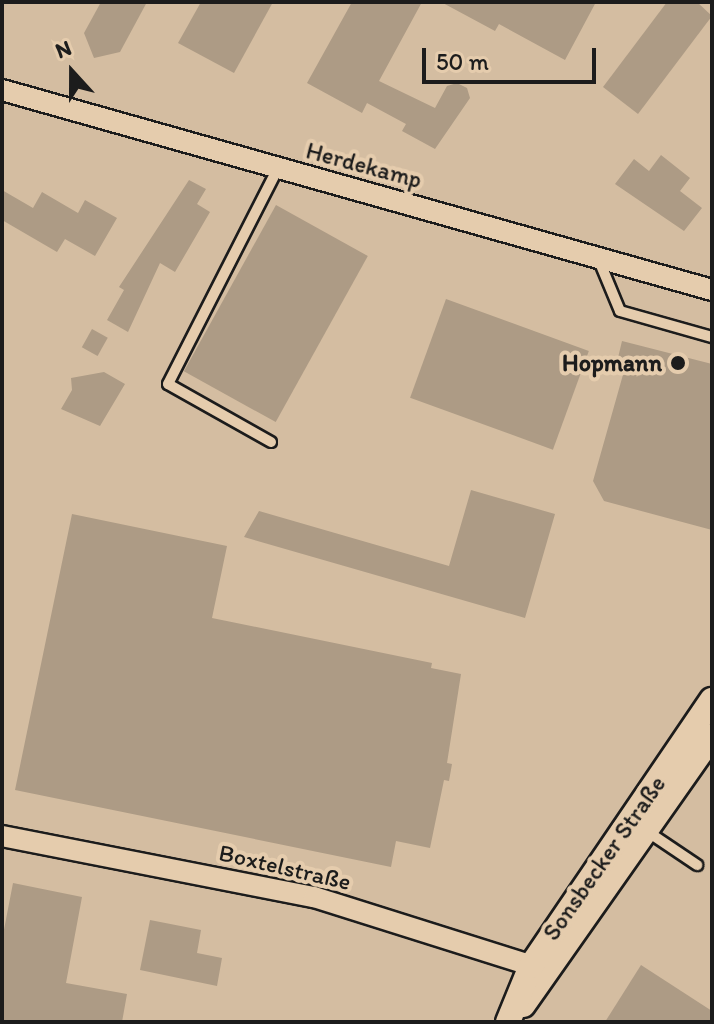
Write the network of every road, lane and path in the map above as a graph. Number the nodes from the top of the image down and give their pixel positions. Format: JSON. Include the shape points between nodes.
{"nodes":[{"id":1,"x":2,"y":90,"type":"edge"},
{"id":2,"x":278,"y":168,"type":"junction"},
{"id":3,"x":598,"y":256,"type":"junction"},
{"id":4,"x":712,"y":290,"type":"edge"},
{"id":5,"x":712,"y":337,"type":"edge"},
{"id":6,"x":271,"y":442,"type":"dead end"},
{"id":7,"x":712,"y":700,"type":"edge"},
{"id":8,"x":712,"y":736,"type":"edge"},
{"id":9,"x":639,"y":825,"type":"junction"},
{"id":10,"x":2,"y":836,"type":"edge"},
{"id":11,"x":697,"y":865,"type":"dead end"},
{"id":12,"x":540,"y":969,"type":"junction"},
{"id":13,"x":508,"y":1022,"type":"edge"}],
"edges":[{"from":1,"to":2,"type":"street","name":"Herdekamp"},
{"from":2,"to":3,"type":"street","name":"Herdekamp"},
{"from":2,"to":6,"type":"lane","via":[[168,384]]},
{"from":3,"to":4,"type":"street","name":"Herdekamp"},
{"from":3,"to":5,"type":"lane","via":[[620,311]]},
{"from":7,"to":9,"type":"street","name":"Sonsbecker Straße"},
{"from":8,"to":9,"type":"street","name":"Sonsbecker Straße"},
{"from":9,"to":11,"type":"lane"},
{"from":9,"to":12,"type":"street","name":"Sonsbecker Straße"},
{"from":10,"to":12,"type":"street","name":"Boxtelstraße","via":[[314,897]]},
{"from":12,"to":13,"type":"street","name":"Sonsbecker Straße"}]}
